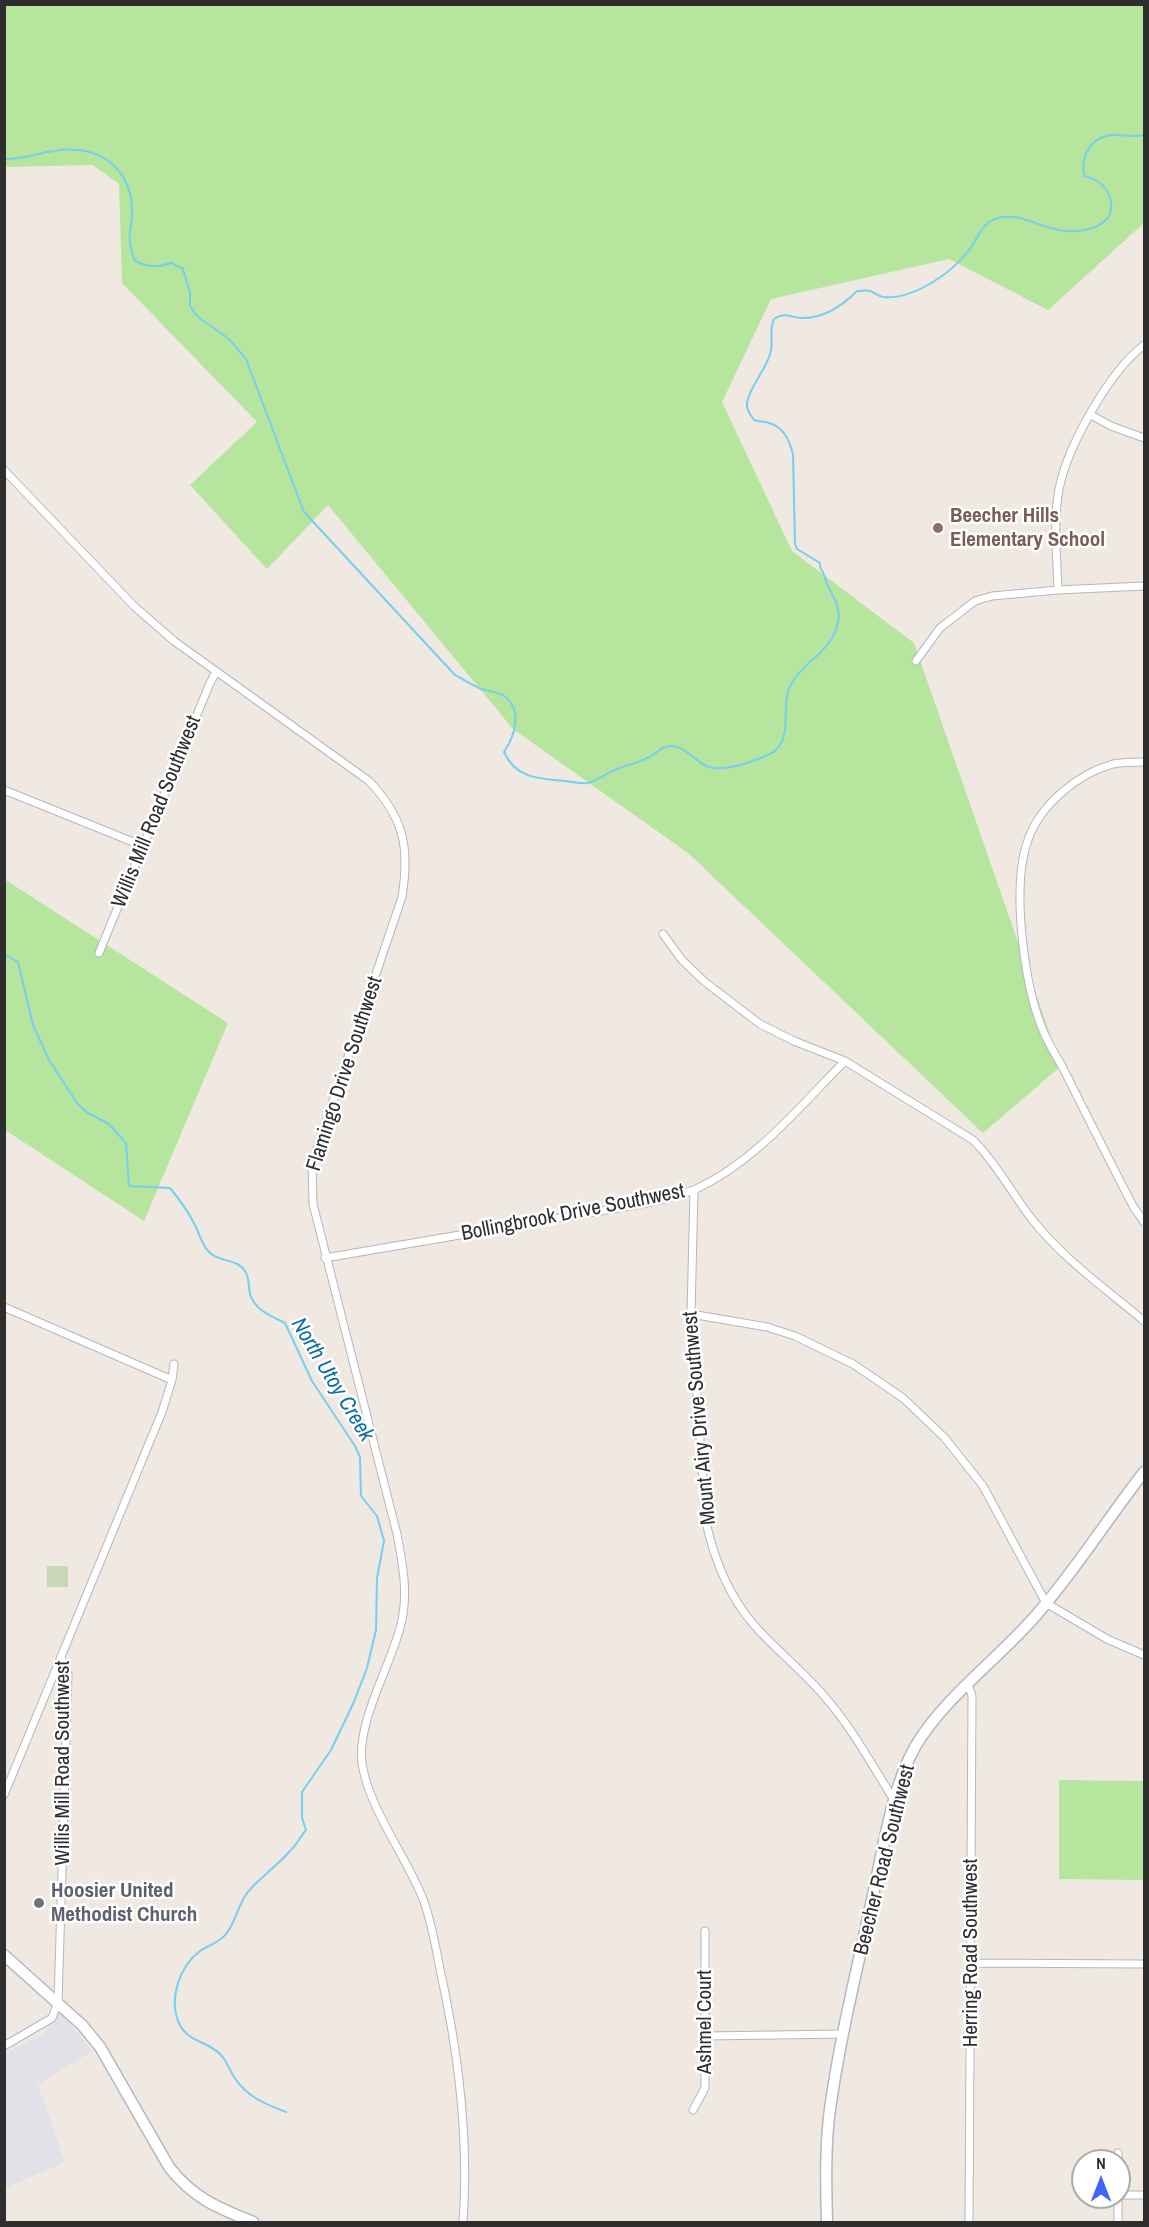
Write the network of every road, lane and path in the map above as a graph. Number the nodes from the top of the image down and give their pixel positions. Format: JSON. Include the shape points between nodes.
{"nodes":[{"id":1,"x":1144,"y":345,"type":"edge"},
{"id":2,"x":1091,"y":415,"type":"junction"},
{"id":3,"x":1144,"y":438,"type":"edge"},
{"id":4,"x":4,"y":470,"type":"edge"},
{"id":5,"x":1144,"y":585,"type":"edge"},
{"id":6,"x":1058,"y":590,"type":"junction"},
{"id":7,"x":916,"y":661,"type":"dead end"},
{"id":8,"x":216,"y":672,"type":"junction"},
{"id":9,"x":1144,"y":762,"type":"edge"},
{"id":10,"x":4,"y":790,"type":"edge"},
{"id":11,"x":143,"y":846,"type":"junction"},
{"id":12,"x":663,"y":934,"type":"dead end"},
{"id":13,"x":99,"y":953,"type":"dead end"},
{"id":14,"x":845,"y":1061,"type":"junction"},
{"id":15,"x":694,"y":1190,"type":"junction"},
{"id":16,"x":1144,"y":1222,"type":"edge"},
{"id":17,"x":325,"y":1258,"type":"junction"},
{"id":18,"x":4,"y":1307,"type":"edge"},
{"id":19,"x":690,"y":1314,"type":"junction"},
{"id":20,"x":1144,"y":1321,"type":"edge"},
{"id":21,"x":174,"y":1364,"type":"dead end"},
{"id":22,"x":172,"y":1380,"type":"junction"},
{"id":23,"x":1144,"y":1472,"type":"edge"},
{"id":24,"x":1046,"y":1603,"type":"junction"},
{"id":25,"x":1144,"y":1656,"type":"edge"},
{"id":26,"x":61,"y":1658,"type":"junction"},
{"id":27,"x":968,"y":1684,"type":"junction"},
{"id":28,"x":4,"y":1795,"type":"edge"},
{"id":29,"x":895,"y":1801,"type":"junction"},
{"id":30,"x":705,"y":1931,"type":"dead end"},
{"id":31,"x":4,"y":1955,"type":"edge"},
{"id":32,"x":970,"y":1963,"type":"junction"},
{"id":33,"x":1144,"y":1964,"type":"edge"},
{"id":34,"x":58,"y":2002,"type":"junction"},
{"id":35,"x":844,"y":2034,"type":"junction"},
{"id":36,"x":705,"y":2036,"type":"junction"},
{"id":37,"x":4,"y":2046,"type":"edge"},
{"id":38,"x":693,"y":2110,"type":"dead end"},
{"id":39,"x":253,"y":2223,"type":"edge"},
{"id":40,"x":464,"y":2223,"type":"edge"},
{"id":41,"x":827,"y":2223,"type":"edge"},
{"id":42,"x":969,"y":2223,"type":"edge"}],
"edges":[{"from":1,"to":2,"type":"street","via":[[1115,374]]},
{"from":2,"to":3,"type":"street"},
{"from":2,"to":6,"type":"street","via":[[1071,453],[1059,488]]},
{"from":4,"to":8,"type":"street","name":"Flamingo Drive Southwest","via":[[135,606]]},
{"from":5,"to":6,"type":"street"},
{"from":6,"to":7,"type":"street","via":[[975,601],[940,628]]},
{"from":8,"to":11,"type":"street","name":"Willis Mill Road Southwest"},
{"from":8,"to":17,"type":"street","name":"Flamingo Drive Southwest","via":[[369,781],[392,809],[405,844],[407,870],[402,897],[312,1163],[312,1204]]},
{"from":9,"to":16,"type":"street","via":[[1114,764],[1097,770],[1070,785],[1047,807],[1027,842],[1020,894],[1026,968],[1042,1028]]},
{"from":10,"to":11,"type":"street"},
{"from":11,"to":13,"type":"street","name":"Willis Mill Road Southwest"},
{"from":12,"to":14,"type":"street","via":[[705,982],[760,1024]]},
{"from":14,"to":15,"type":"street","name":"Bollingbrook Drive Southwest","via":[[754,1152]]},
{"from":14,"to":20,"type":"street","via":[[973,1140],[1050,1240]]},
{"from":15,"to":17,"type":"street","name":"Bollingbrook Drive Southwest","via":[[647,1203]]},
{"from":15,"to":19,"type":"street","name":"Mount Airy Drive Southwest"},
{"from":17,"to":40,"type":"street","name":"Flamingo Drive Southwest","via":[[404,1570],[401,1625],[366,1725],[363,1768],[370,1794],[424,1902],[453,2029],[462,2093]]},
{"from":18,"to":22,"type":"street"},
{"from":19,"to":24,"type":"street","via":[[767,1327],[795,1336],[853,1364],[903,1398],[944,1437],[983,1486]]},
{"from":19,"to":29,"type":"street","name":"Mount Airy Drive Southwest","via":[[706,1521],[719,1565],[741,1608],[846,1722]]},
{"from":21,"to":22,"type":"street","name":"Willis Mill Road Southwest"},
{"from":22,"to":26,"type":"street","name":"Willis Mill Road Southwest"},
{"from":23,"to":24,"type":"street","name":"Beecher Road Southwest"},
{"from":24,"to":25,"type":"street"},
{"from":24,"to":27,"type":"street","name":"Beecher Road Southwest"},
{"from":26,"to":28,"type":"street"},
{"from":26,"to":34,"type":"street","name":"Willis Mill Road Southwest","via":[[68,1674]]},
{"from":27,"to":29,"type":"street","name":"Beecher Road Southwest","via":[[916,1746]]},
{"from":27,"to":32,"type":"street","name":"Herring Road Southwest","via":[[972,1696]]},
{"from":29,"to":35,"type":"street","name":"Beecher Road Southwest"},
{"from":30,"to":36,"type":"street","name":"Ashmel Court"},
{"from":31,"to":34,"type":"street"},
{"from":32,"to":33,"type":"street"},
{"from":32,"to":42,"type":"street","name":"Herring Road Southwest"},
{"from":34,"to":37,"type":"street","via":[[52,2018]]},
{"from":34,"to":39,"type":"street","via":[[100,2048],[180,2182],[211,2204]]},
{"from":35,"to":36,"type":"street"},
{"from":35,"to":41,"type":"street","name":"Beecher Road Southwest","via":[[830,2111]]},
{"from":36,"to":38,"type":"street","name":"Ashmel Court","via":[[705,2088]]}]}
